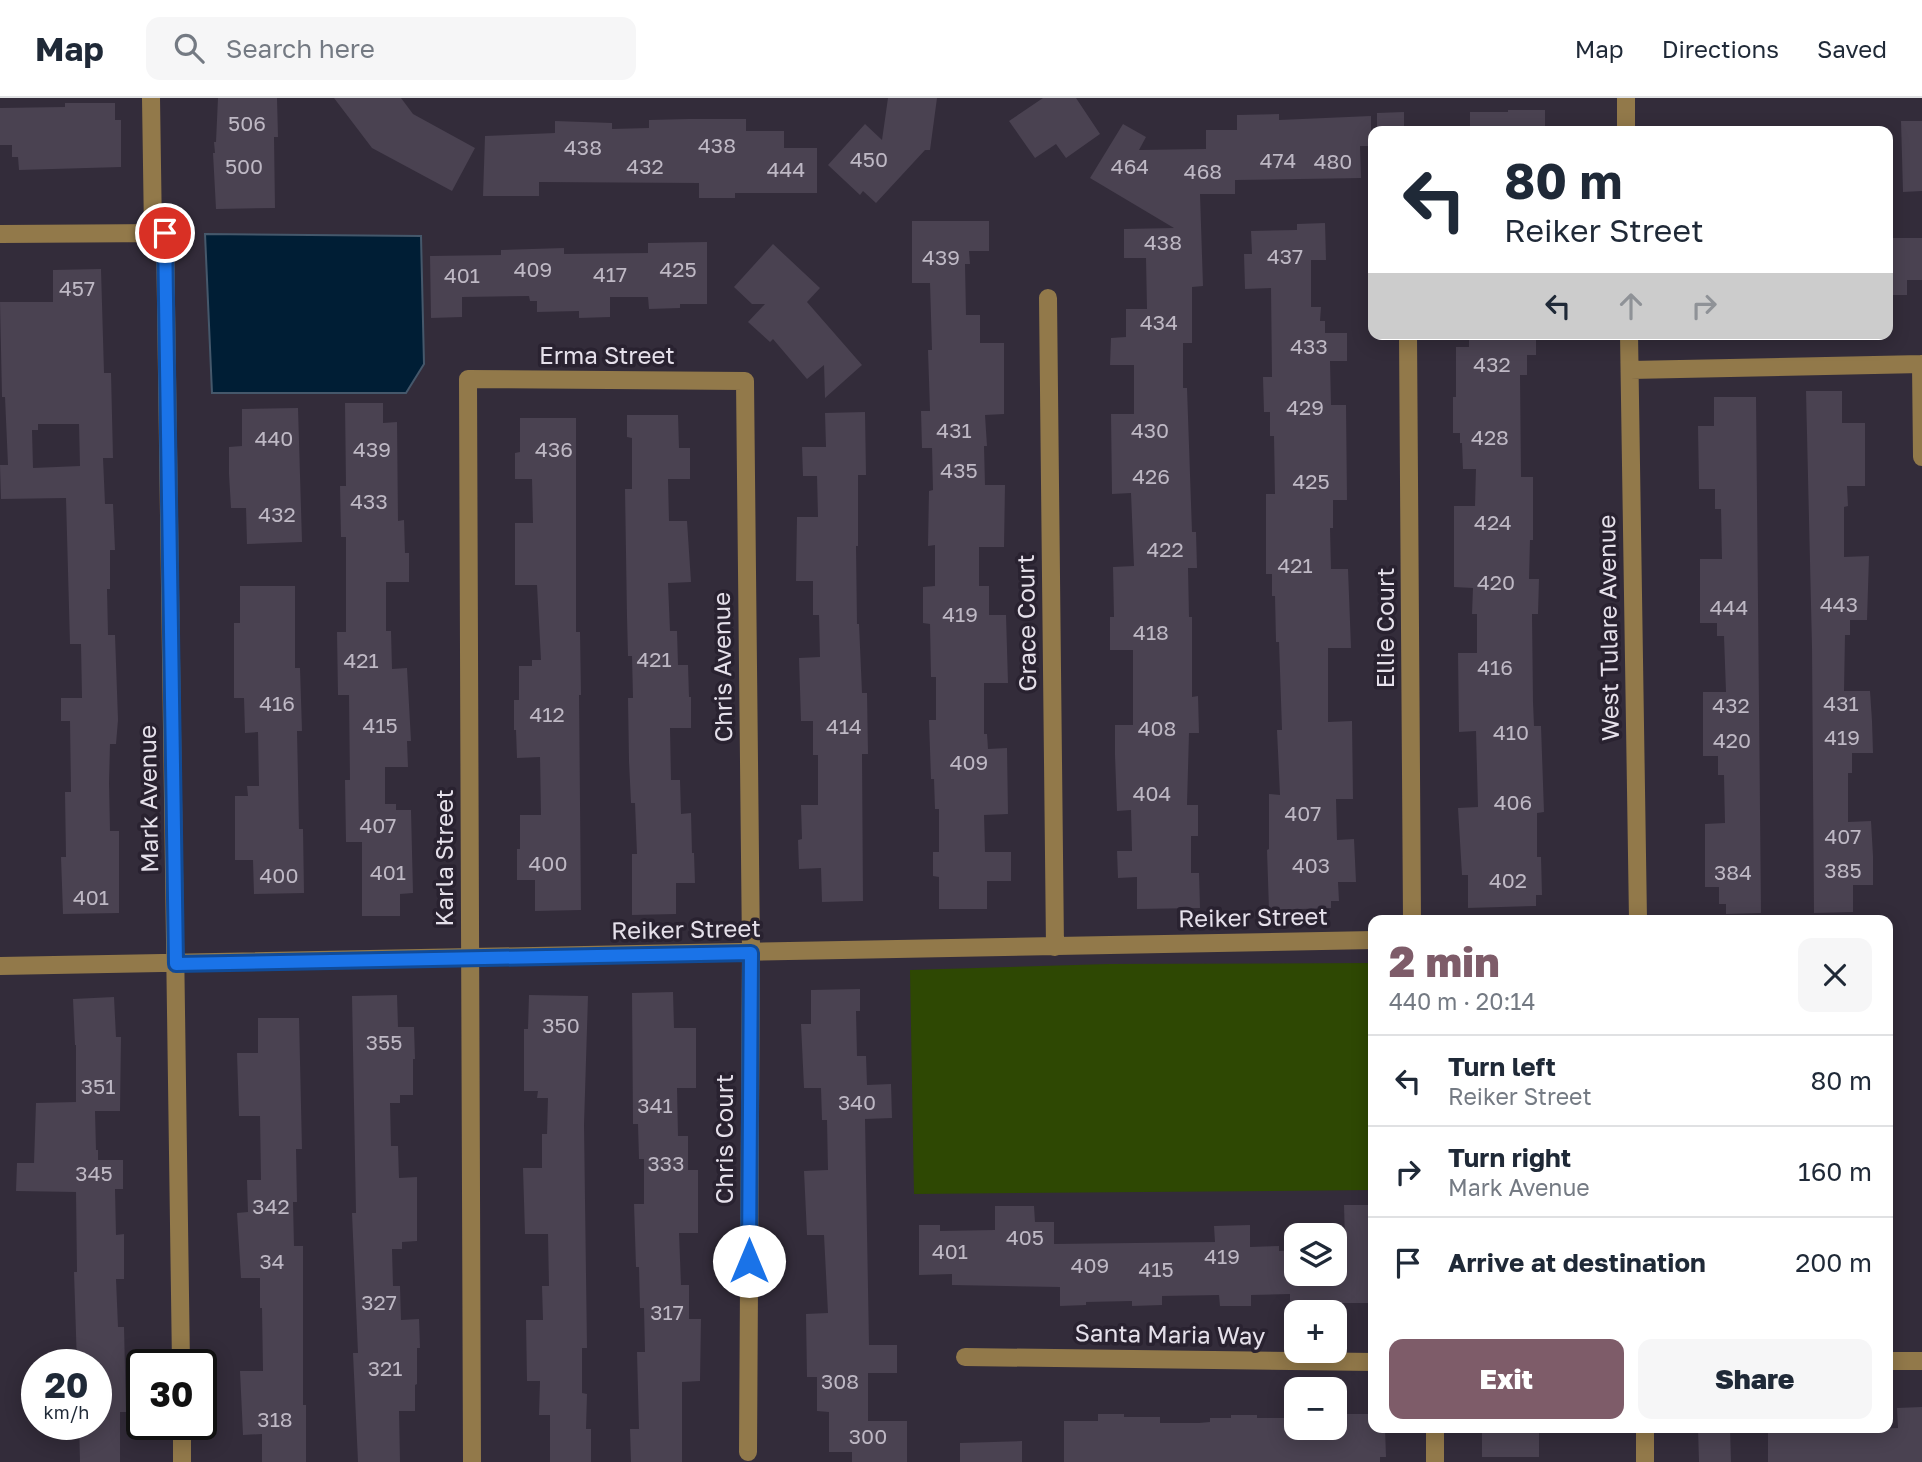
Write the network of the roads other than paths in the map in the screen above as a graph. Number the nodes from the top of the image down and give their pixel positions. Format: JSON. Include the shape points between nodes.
{"nodes":[{"id":1,"x":151,"y":98,"type":"edge"},
{"id":2,"x":1626,"y":98,"type":"edge"},
{"id":3,"x":1626,"y":126,"type":"edge"},
{"id":4,"x":159,"y":232,"type":"junction"},
{"id":5,"x":0,"y":234,"type":"edge"},
{"id":6,"x":1048,"y":298,"type":"dead end"},
{"id":7,"x":1408,"y":340,"type":"edge"},
{"id":8,"x":1629,"y":340,"type":"edge"},
{"id":9,"x":1921,"y":364,"type":"edge"},
{"id":10,"x":1630,"y":370,"type":"junction"},
{"id":11,"x":468,"y":379,"type":"joint"},
{"id":12,"x":745,"y":381,"type":"joint"},
{"id":13,"x":1922,"y":457,"type":"edge"},
{"id":14,"x":1412,"y":915,"type":"edge"},
{"id":15,"x":1638,"y":915,"type":"edge"},
{"id":16,"x":1368,"y":940,"type":"edge"},
{"id":17,"x":1055,"y":947,"type":"junction"},
{"id":18,"x":751,"y":953,"type":"junction"},
{"id":19,"x":470,"y":958,"type":"junction"},
{"id":20,"x":176,"y":964,"type":"junction"},
{"id":21,"x":0,"y":966,"type":"edge"},
{"id":22,"x":181,"y":1349,"type":"edge"},
{"id":23,"x":965,"y":1357,"type":"dead end"},
{"id":24,"x":1893,"y":1361,"type":"edge"},
{"id":25,"x":1922,"y":1361,"type":"edge"},
{"id":26,"x":1368,"y":1362,"type":"edge"},
{"id":27,"x":1435,"y":1433,"type":"edge"},
{"id":28,"x":1645,"y":1433,"type":"edge"},
{"id":29,"x":182,"y":1440,"type":"edge"},
{"id":30,"x":748,"y":1452,"type":"dead end"},
{"id":31,"x":183,"y":1462,"type":"edge"},
{"id":32,"x":472,"y":1462,"type":"edge"},
{"id":33,"x":1435,"y":1462,"type":"edge"},
{"id":34,"x":1645,"y":1462,"type":"edge"}],
"edges":[{"from":1,"to":4,"type":"street","name":"Mark Avenue"},
{"from":2,"to":3,"type":"street"},
{"from":4,"to":5,"type":"street"},
{"from":4,"to":20,"type":"street","name":"Mark Avenue"},
{"from":6,"to":17,"type":"street","name":"Grace Court"},
{"from":7,"to":14,"type":"street","name":"Ellie Court"},
{"from":8,"to":10,"type":"street","name":"West Tulare Avenue"},
{"from":9,"to":10,"type":"street"},
{"from":9,"to":13,"type":"street"},
{"from":10,"to":15,"type":"street","name":"West Tulare Avenue"},
{"from":11,"to":12,"type":"street","name":"Erma Street"},
{"from":11,"to":19,"type":"street","name":"Karla Street"},
{"from":12,"to":18,"type":"street","name":"Chris Avenue"},
{"from":16,"to":17,"type":"street","name":"Reiker Street"},
{"from":17,"to":18,"type":"street","name":"Reiker Street"},
{"from":18,"to":19,"type":"street","name":"Reiker Street"},
{"from":18,"to":30,"type":"street","name":"Chris Court"},
{"from":19,"to":20,"type":"street","name":"Reiker Street"},
{"from":19,"to":32,"type":"street","name":"Karla Street"},
{"from":20,"to":21,"type":"street","name":"Reiker Street"},
{"from":20,"to":22,"type":"street","name":"Mark Avenue"},
{"from":23,"to":26,"type":"street","name":"Santa Maria Way"},
{"from":24,"to":25,"type":"street"},
{"from":27,"to":33,"type":"street"},
{"from":28,"to":34,"type":"street"},
{"from":29,"to":31,"type":"street"}]}
